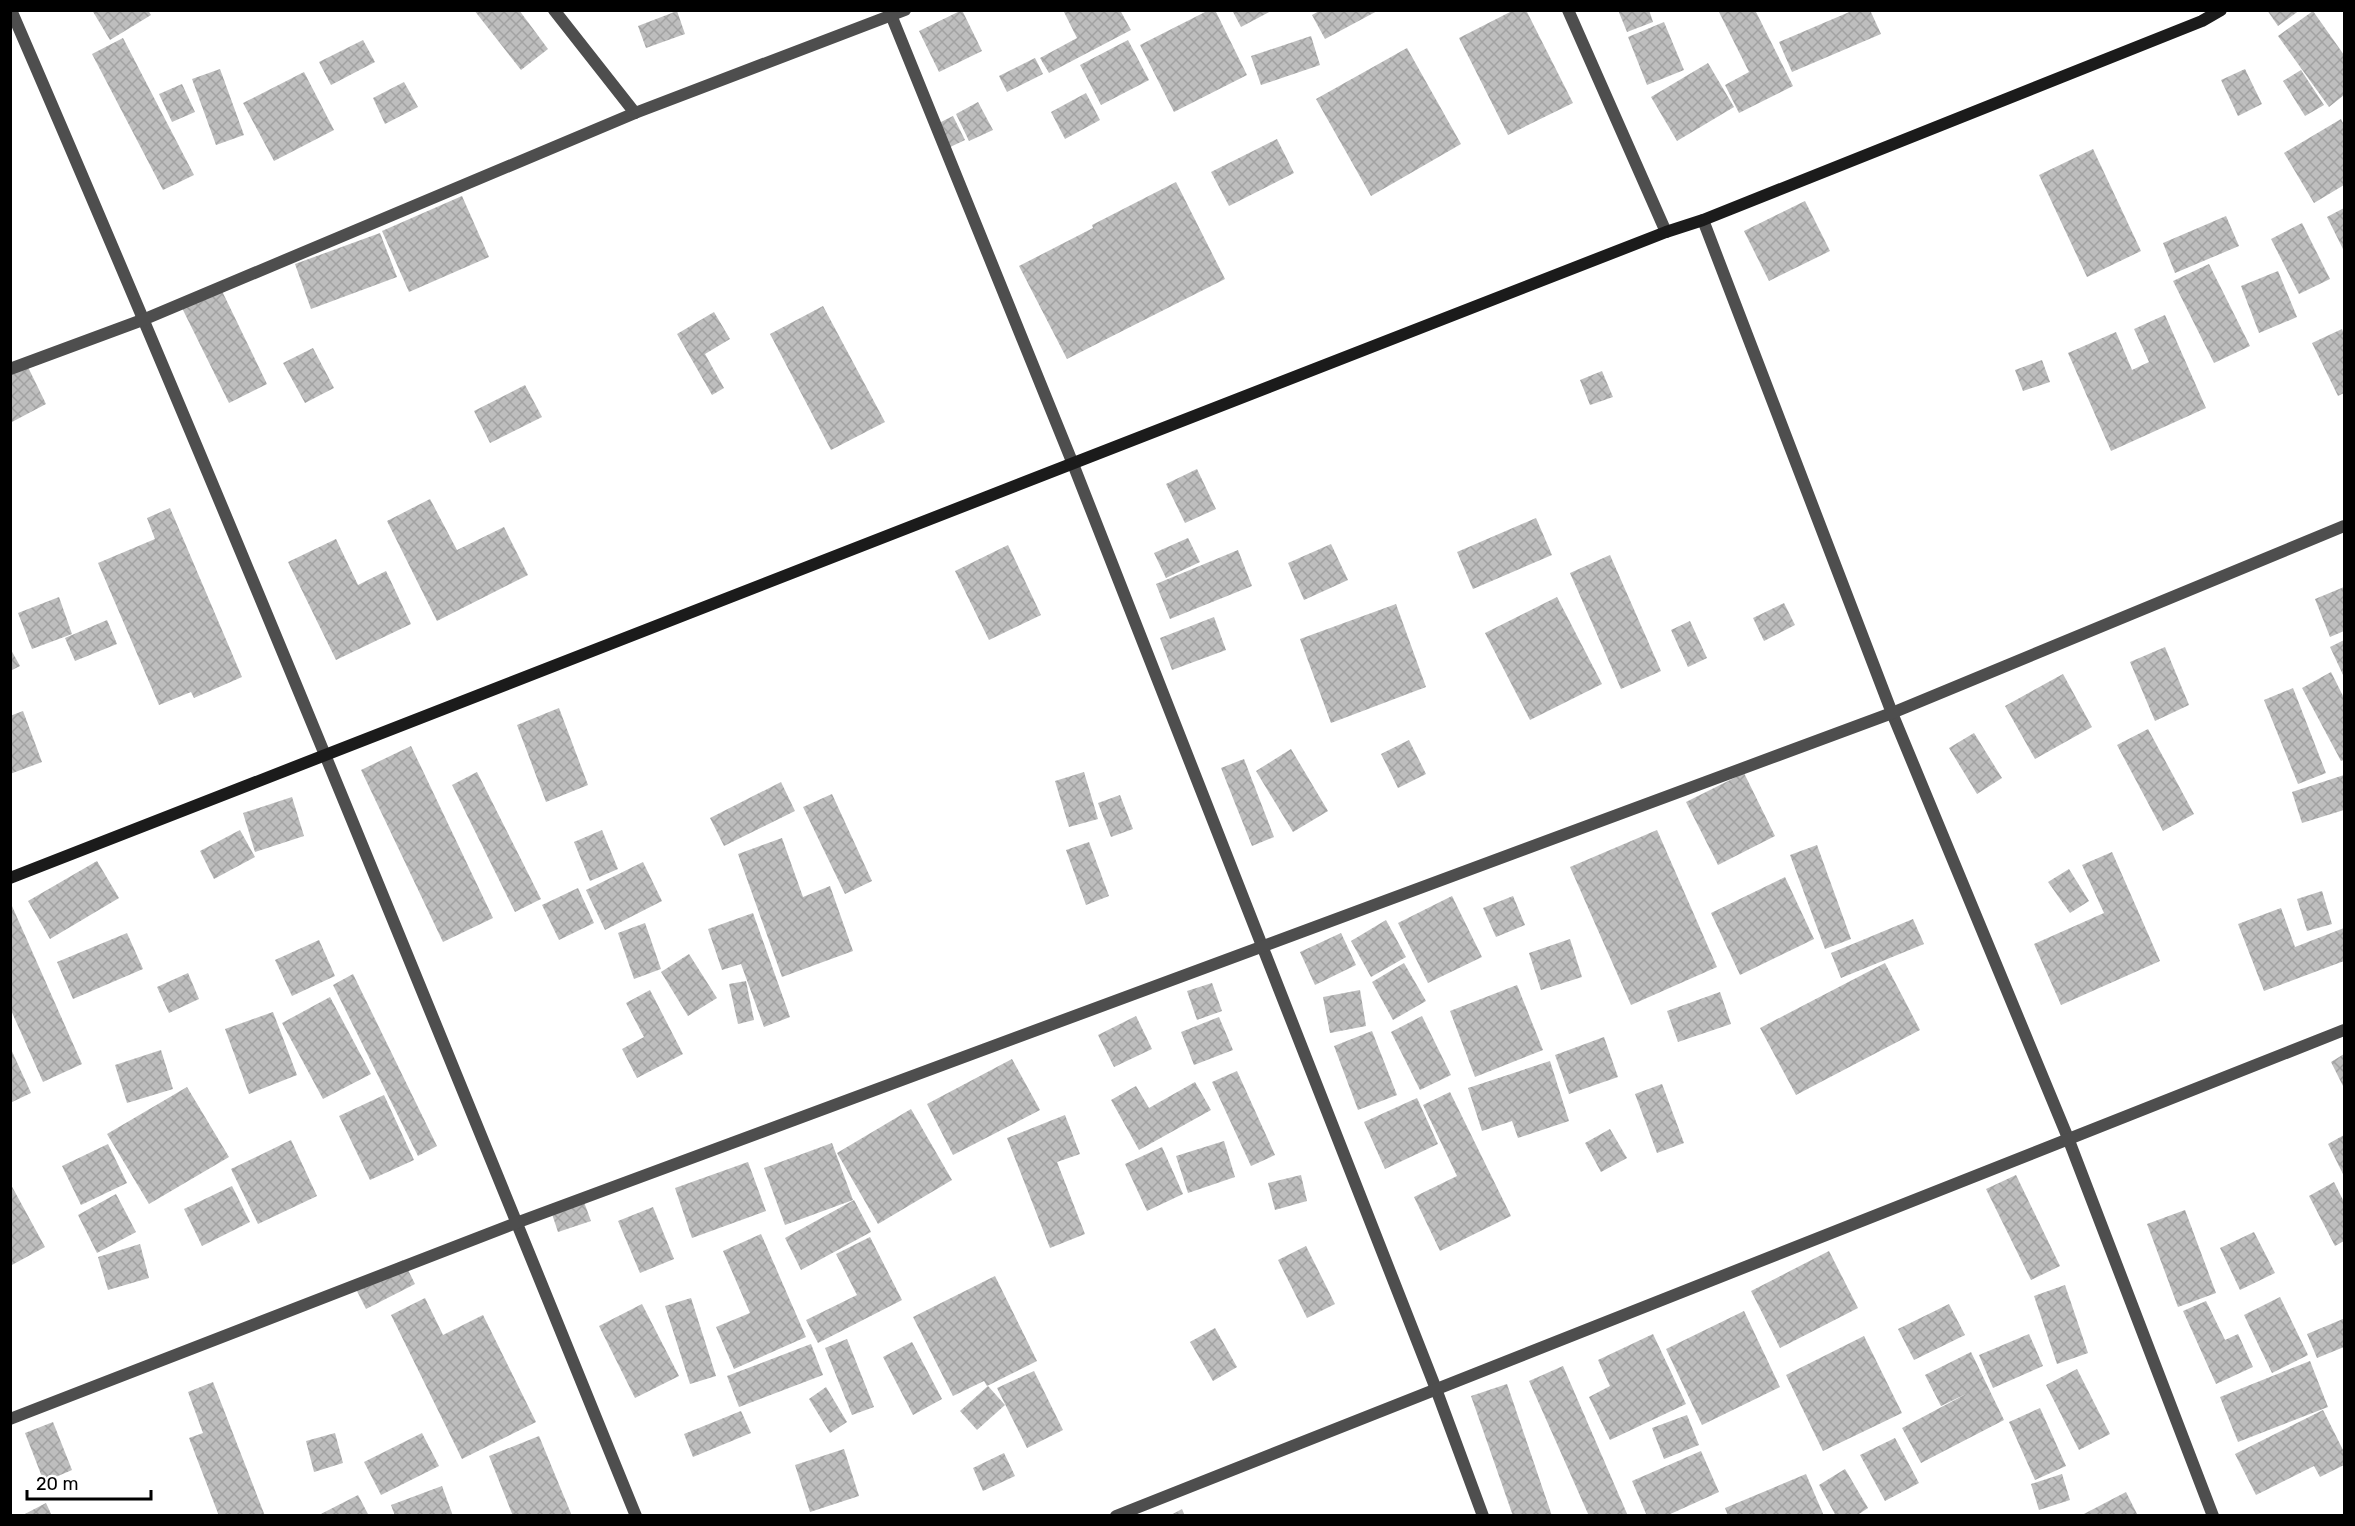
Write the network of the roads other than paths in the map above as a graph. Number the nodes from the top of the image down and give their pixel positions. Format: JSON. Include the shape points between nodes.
{"nodes":[{"id":1,"x":12,"y":10,"type":"edge"},
{"id":2,"x":554,"y":10,"type":"edge"},
{"id":3,"x":906,"y":10,"type":"edge"},
{"id":4,"x":1568,"y":10,"type":"edge"},
{"id":5,"x":2221,"y":10,"type":"edge"},
{"id":6,"x":890,"y":13,"type":"edge"},
{"id":7,"x":635,"y":113,"type":"junction"},
{"id":8,"x":1703,"y":220,"type":"junction"},
{"id":9,"x":1666,"y":232,"type":"junction"},
{"id":10,"x":145,"y":319,"type":"junction"},
{"id":11,"x":10,"y":369,"type":"edge"},
{"id":12,"x":1073,"y":464,"type":"junction"},
{"id":13,"x":2344,"y":526,"type":"edge"},
{"id":14,"x":1892,"y":712,"type":"junction"},
{"id":15,"x":326,"y":754,"type":"junction"},
{"id":16,"x":10,"y":878,"type":"edge"},
{"id":17,"x":1263,"y":946,"type":"junction"},
{"id":18,"x":2344,"y":1030,"type":"edge"},
{"id":19,"x":2068,"y":1138,"type":"junction"},
{"id":20,"x":516,"y":1223,"type":"junction"},
{"id":21,"x":1436,"y":1389,"type":"junction"},
{"id":22,"x":10,"y":1419,"type":"edge"},
{"id":23,"x":636,"y":1515,"type":"edge"},
{"id":24,"x":1116,"y":1515,"type":"edge"},
{"id":25,"x":1483,"y":1515,"type":"edge"},
{"id":26,"x":2213,"y":1515,"type":"edge"}],
"edges":[{"from":1,"to":10,"type":"street"},
{"from":2,"to":7,"type":"street"},
{"from":3,"to":6,"type":"street"},
{"from":4,"to":9,"type":"street"},
{"from":5,"to":8,"type":"street","via":[[2202,21]]},
{"from":6,"to":7,"type":"street"},
{"from":6,"to":12,"type":"street"},
{"from":7,"to":10,"type":"street"},
{"from":8,"to":9,"type":"street"},
{"from":8,"to":14,"type":"street"},
{"from":9,"to":12,"type":"street"},
{"from":10,"to":11,"type":"street"},
{"from":10,"to":15,"type":"street"},
{"from":12,"to":15,"type":"street"},
{"from":12,"to":17,"type":"street"},
{"from":13,"to":14,"type":"street"},
{"from":14,"to":17,"type":"street"},
{"from":14,"to":19,"type":"street"},
{"from":15,"to":16,"type":"street"},
{"from":15,"to":20,"type":"street"},
{"from":17,"to":20,"type":"street"},
{"from":17,"to":21,"type":"street"},
{"from":18,"to":19,"type":"street"},
{"from":19,"to":21,"type":"street"},
{"from":19,"to":26,"type":"street"},
{"from":20,"to":22,"type":"street"},
{"from":20,"to":23,"type":"street"},
{"from":21,"to":24,"type":"street"},
{"from":21,"to":25,"type":"street"}]}
